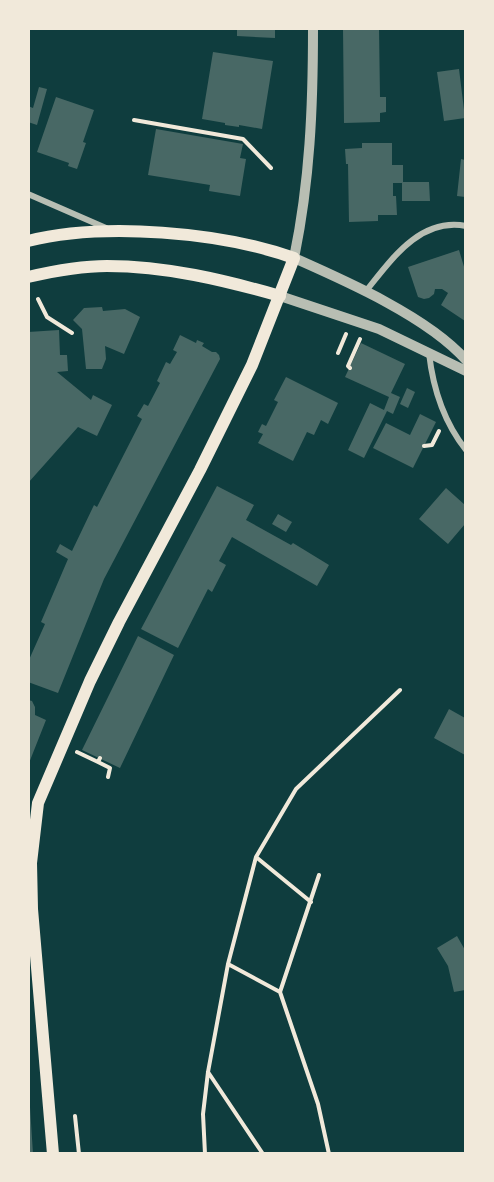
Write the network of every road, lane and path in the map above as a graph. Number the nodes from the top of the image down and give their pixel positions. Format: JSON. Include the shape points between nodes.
{"nodes":[{"id":1,"x":313,"y":28,"type":"edge"},
{"id":2,"x":134,"y":120,"type":"dead end"},
{"id":3,"x":271,"y":168,"type":"dead end"},
{"id":4,"x":28,"y":194,"type":"edge"},
{"id":5,"x":465,"y":226,"type":"edge"},
{"id":6,"x":112,"y":231,"type":"junction"},
{"id":7,"x":28,"y":241,"type":"edge"},
{"id":8,"x":294,"y":258,"type":"junction"},
{"id":9,"x":28,"y":277,"type":"edge"},
{"id":10,"x":366,"y":291,"type":"junction"},
{"id":11,"x":280,"y":296,"type":"junction"},
{"id":12,"x":38,"y":299,"type":"dead end"},
{"id":13,"x":72,"y":333,"type":"dead end"},
{"id":14,"x":346,"y":333,"type":"dead end"},
{"id":15,"x":360,"y":338,"type":"dead end"},
{"id":16,"x":428,"y":352,"type":"junction"},
{"id":17,"x":338,"y":353,"type":"dead end"},
{"id":18,"x":465,"y":360,"type":"edge"},
{"id":19,"x":350,"y":368,"type":"dead end"},
{"id":20,"x":465,"y":371,"type":"edge"},
{"id":21,"x":438,"y":432,"type":"dead end"},
{"id":22,"x":424,"y":446,"type":"dead end"},
{"id":23,"x":465,"y":450,"type":"edge"},
{"id":24,"x":400,"y":690,"type":"dead end"},
{"id":25,"x":81,"y":754,"type":"dead end"},
{"id":26,"x":108,"y":777,"type":"dead end"},
{"id":27,"x":33,"y":801,"type":"edge"},
{"id":28,"x":256,"y":857,"type":"junction"},
{"id":29,"x":319,"y":875,"type":"dead end"},
{"id":30,"x":311,"y":902,"type":"junction"},
{"id":31,"x":228,"y":964,"type":"junction"},
{"id":32,"x":280,"y":992,"type":"junction"},
{"id":33,"x":208,"y":1072,"type":"junction"},
{"id":34,"x":75,"y":1116,"type":"dead end"},
{"id":35,"x":53,"y":1154,"type":"edge"},
{"id":36,"x":79,"y":1154,"type":"edge"},
{"id":37,"x":205,"y":1154,"type":"edge"},
{"id":38,"x":263,"y":1154,"type":"edge"},
{"id":39,"x":329,"y":1154,"type":"edge"}],
"edges":[{"from":1,"to":8,"type":"street","via":[[309,171]]},
{"from":2,"to":3,"type":"path","via":[[243,139]]},
{"from":4,"to":6,"type":"street"},
{"from":5,"to":10,"type":"street","via":[[445,225],[412,240]]},
{"from":6,"to":7,"type":"main road"},
{"from":6,"to":8,"type":"main road","via":[[232,242]]},
{"from":8,"to":10,"type":"street"},
{"from":8,"to":11,"type":"main road"},
{"from":9,"to":11,"type":"main road","via":[[63,269],[106,266],[158,269],[215,278]]},
{"from":10,"to":18,"type":"street","via":[[423,326]]},
{"from":11,"to":16,"type":"street","via":[[379,329]]},
{"from":11,"to":27,"type":"main road","via":[[218,435],[122,615]]},
{"from":12,"to":13,"type":"path","via":[[47,317]]},
{"from":14,"to":17,"type":"path"},
{"from":15,"to":19,"type":"path"},
{"from":16,"to":20,"type":"street"},
{"from":16,"to":23,"type":"street","via":[[439,401],[452,433]]},
{"from":21,"to":22,"type":"path","via":[[432,445]]},
{"from":24,"to":28,"type":"path","via":[[296,789]]},
{"from":25,"to":26,"type":"path","via":[[110,768]]},
{"from":27,"to":35,"type":"main road","via":[[32,909]]},
{"from":28,"to":30,"type":"path"},
{"from":28,"to":31,"type":"path"},
{"from":29,"to":30,"type":"path"},
{"from":30,"to":32,"type":"path"},
{"from":31,"to":32,"type":"path"},
{"from":31,"to":33,"type":"path"},
{"from":32,"to":39,"type":"path","via":[[318,1104]]},
{"from":33,"to":37,"type":"path","via":[[202,1114]]},
{"from":33,"to":38,"type":"path"},
{"from":34,"to":36,"type":"path"}]}
